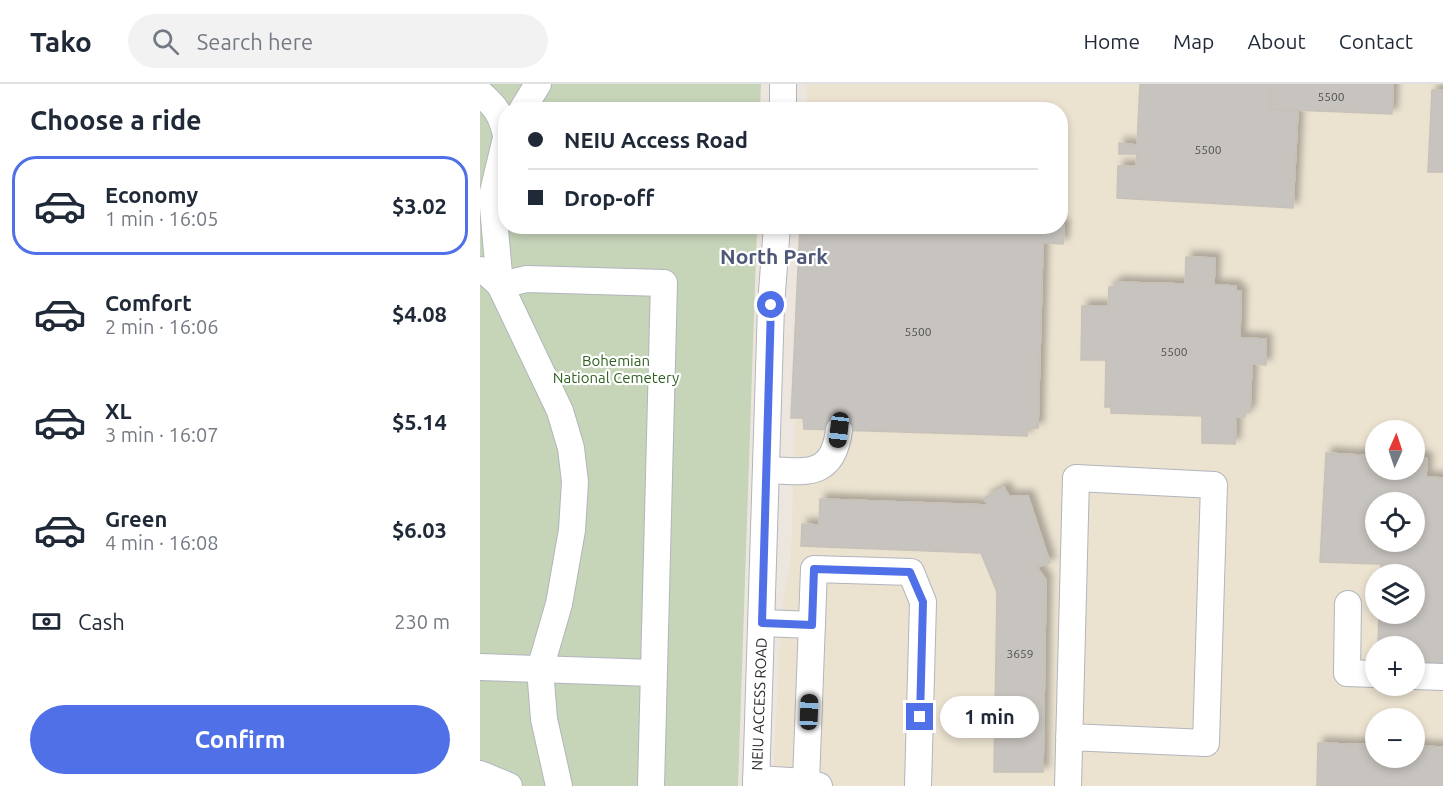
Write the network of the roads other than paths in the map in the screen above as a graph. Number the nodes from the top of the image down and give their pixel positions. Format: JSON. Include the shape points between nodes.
{"nodes":[{"id":1,"x":538,"y":84,"type":"edge"},
{"id":2,"x":783,"y":84,"type":"edge"},
{"id":3,"x":480,"y":93,"type":"edge"},
{"id":4,"x":527,"y":102,"type":"edge"},
{"id":5,"x":783,"y":102,"type":"edge"},
{"id":6,"x":498,"y":112,"type":"edge"},
{"id":7,"x":498,"y":163,"type":"edge"},
{"id":8,"x":486,"y":203,"type":"edge"},
{"id":9,"x":776,"y":234,"type":"edge"},
{"id":10,"x":480,"y":270,"type":"edge"},
{"id":11,"x":500,"y":285,"type":"junction"},
{"id":12,"x":839,"y":430,"type":"dead end"},
{"id":13,"x":767,"y":470,"type":"junction"},
{"id":14,"x":1348,"y":604,"type":"dead end"},
{"id":15,"x":762,"y":623,"type":"junction"},
{"id":16,"x":812,"y":625,"type":"junction"},
{"id":17,"x":480,"y":667,"type":"edge"},
{"id":18,"x":540,"y":669,"type":"junction"},
{"id":19,"x":653,"y":673,"type":"junction"},
{"id":20,"x":1365,"y":674,"type":"edge"},
{"id":21,"x":1425,"y":676,"type":"edge"},
{"id":22,"x":1443,"y":677,"type":"edge"},
{"id":23,"x":1069,"y":737,"type":"junction"},
{"id":24,"x":480,"y":774,"type":"edge"},
{"id":25,"x":756,"y":782,"type":"edge"},
{"id":26,"x":813,"y":784,"type":"edge"},
{"id":27,"x":509,"y":786,"type":"edge"},
{"id":28,"x":559,"y":786,"type":"edge"},
{"id":29,"x":651,"y":786,"type":"edge"},
{"id":30,"x":918,"y":786,"type":"edge"},
{"id":31,"x":1068,"y":786,"type":"edge"}],
"edges":[{"from":1,"to":4,"type":"street"},
{"from":2,"to":5,"type":"street"},
{"from":3,"to":6,"type":"street"},
{"from":7,"to":8,"type":"street"},
{"from":8,"to":11,"type":"street"},
{"from":9,"to":13,"type":"street","name":"NEIU ACCESS ROAD"},
{"from":10,"to":11,"type":"street"},
{"from":11,"to":18,"type":"street","via":[[560,411],[571,448],[575,482],[572,530],[559,604]]},
{"from":11,"to":19,"type":"street","via":[[527,279],[664,283]]},
{"from":12,"to":13,"type":"street","via":[[837,448],[821,467],[797,472]]},
{"from":13,"to":15,"type":"street","name":"NEIU ACCESS ROAD"},
{"from":14,"to":20,"type":"street","via":[[1347,673]]},
{"from":15,"to":16,"type":"street"},
{"from":15,"to":25,"type":"street","name":"NEIU ACCESS ROAD"},
{"from":16,"to":26,"type":"street"},
{"from":16,"to":30,"type":"street","via":[[814,569],[910,572],[923,602]]},
{"from":17,"to":18,"type":"street"},
{"from":18,"to":19,"type":"street"},
{"from":18,"to":28,"type":"street","via":[[544,719]]},
{"from":19,"to":29,"type":"street"},
{"from":21,"to":22,"type":"street"},
{"from":23,"to":23,"type":"street","via":[[1206,743],[1214,484],[1076,478]]},
{"from":23,"to":31,"type":"street"},
{"from":24,"to":27,"type":"street"},
{"from":25,"to":26,"type":"street"}]}
